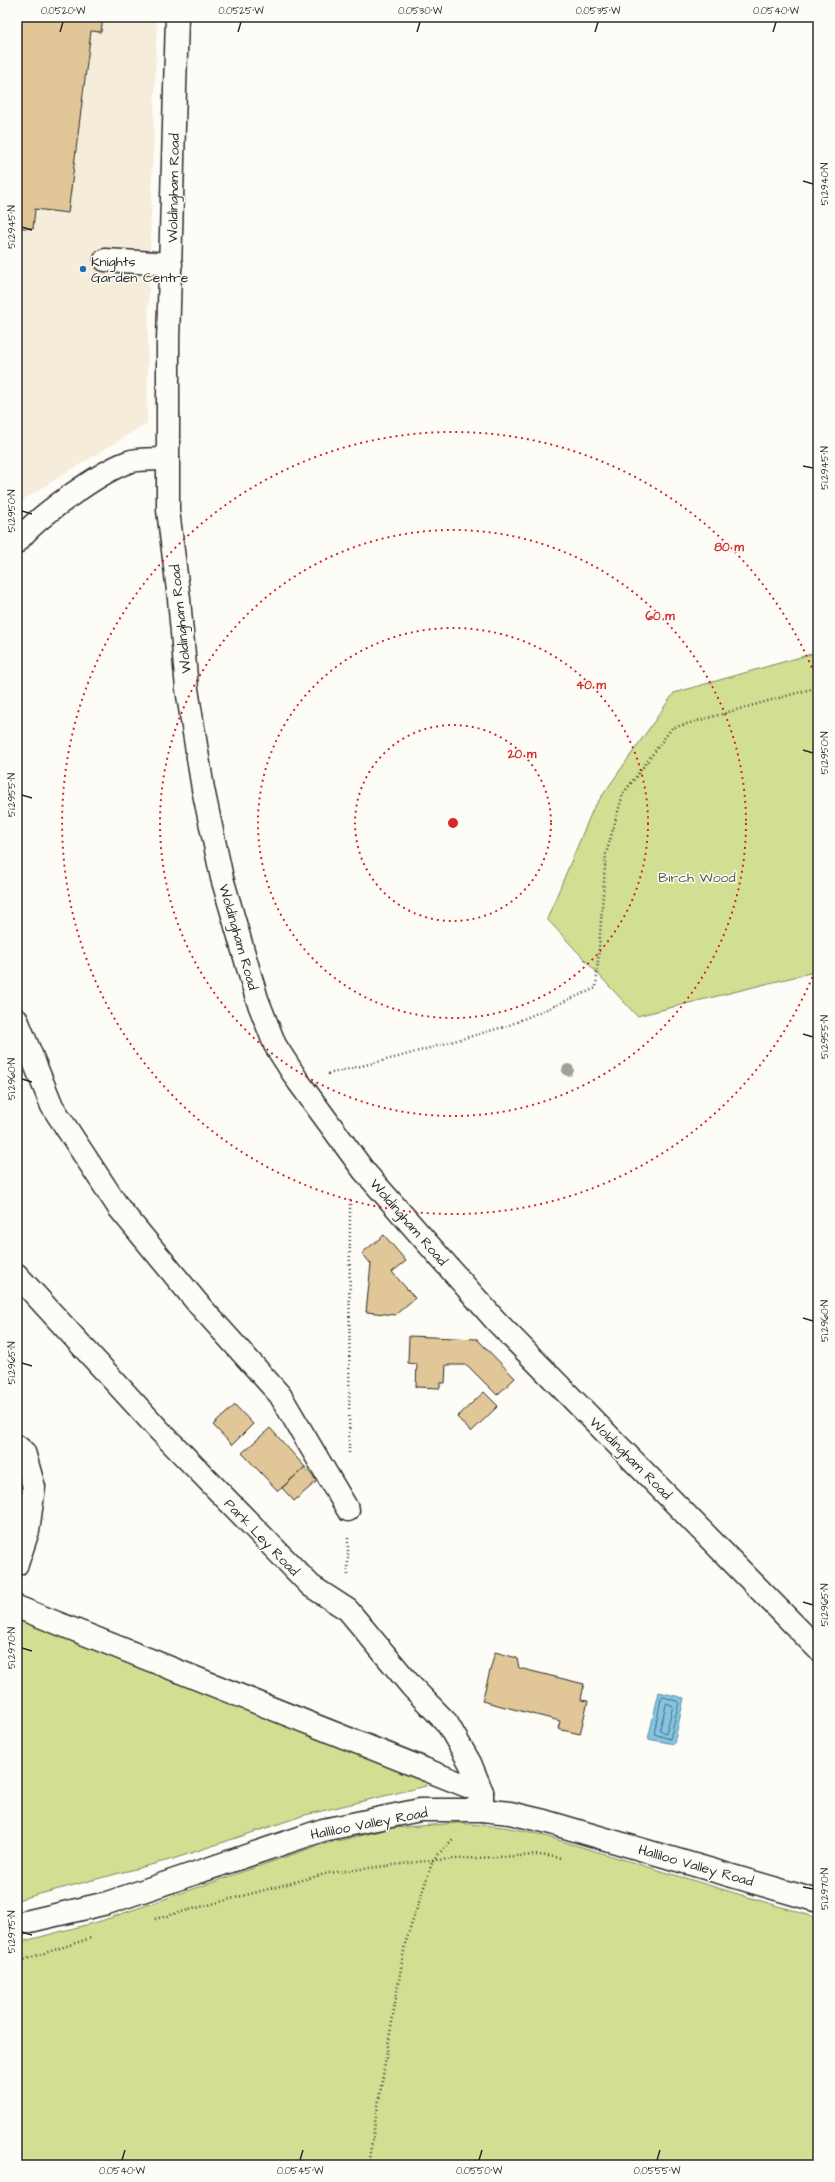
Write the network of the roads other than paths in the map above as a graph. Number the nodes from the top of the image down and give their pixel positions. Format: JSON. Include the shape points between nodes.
{"nodes":[{"id":1,"x":177,"y":17,"type":"edge"},
{"id":2,"x":104,"y":260,"type":"dead end"},
{"id":3,"x":171,"y":264,"type":"junction"},
{"id":4,"x":168,"y":459,"type":"junction"},
{"id":5,"x":17,"y":542,"type":"edge"},
{"id":6,"x":17,"y":1020,"type":"edge"},
{"id":7,"x":17,"y":1275,"type":"edge"},
{"id":8,"x":17,"y":1446,"type":"edge"},
{"id":9,"x":348,"y":1510,"type":"road end"},
{"id":10,"x":17,"y":1564,"type":"edge"},
{"id":11,"x":17,"y":1607,"type":"edge"},
{"id":12,"x":818,"y":1649,"type":"edge"},
{"id":13,"x":482,"y":1801,"type":"junction"},
{"id":14,"x":818,"y":1901,"type":"edge"},
{"id":15,"x":17,"y":1924,"type":"edge"}],
"edges":[{"from":1,"to":3,"type":"street","name":"Woldingham Road"},
{"from":2,"to":3,"type":"street"},
{"from":3,"to":4,"type":"street","name":"Woldingham Road"},
{"from":4,"to":5,"type":"street","via":[[129,462],[84,486],[25,532]]},
{"from":4,"to":12,"type":"street","name":"Woldingham Road","via":[[168,510],[187,689],[203,789],[220,871],[257,999],[275,1045],[364,1171],[496,1321]]},
{"from":6,"to":9,"type":"street","via":[[52,1106],[119,1208],[200,1306],[280,1395]]},
{"from":7,"to":13,"type":"street","name":"Park Ley Road","via":[[159,1430],[311,1586],[348,1610],[412,1687],[447,1723],[470,1763]]},
{"from":8,"to":10,"type":"street","via":[[24,1452],[34,1487],[28,1531]]},
{"from":11,"to":13,"type":"street"},
{"from":13,"to":14,"type":"street","name":"Halliloo Valley Road","via":[[510,1813]]},
{"from":13,"to":15,"type":"street","name":"Halliloo Valley Road","via":[[420,1810],[323,1830],[106,1902]]}]}
